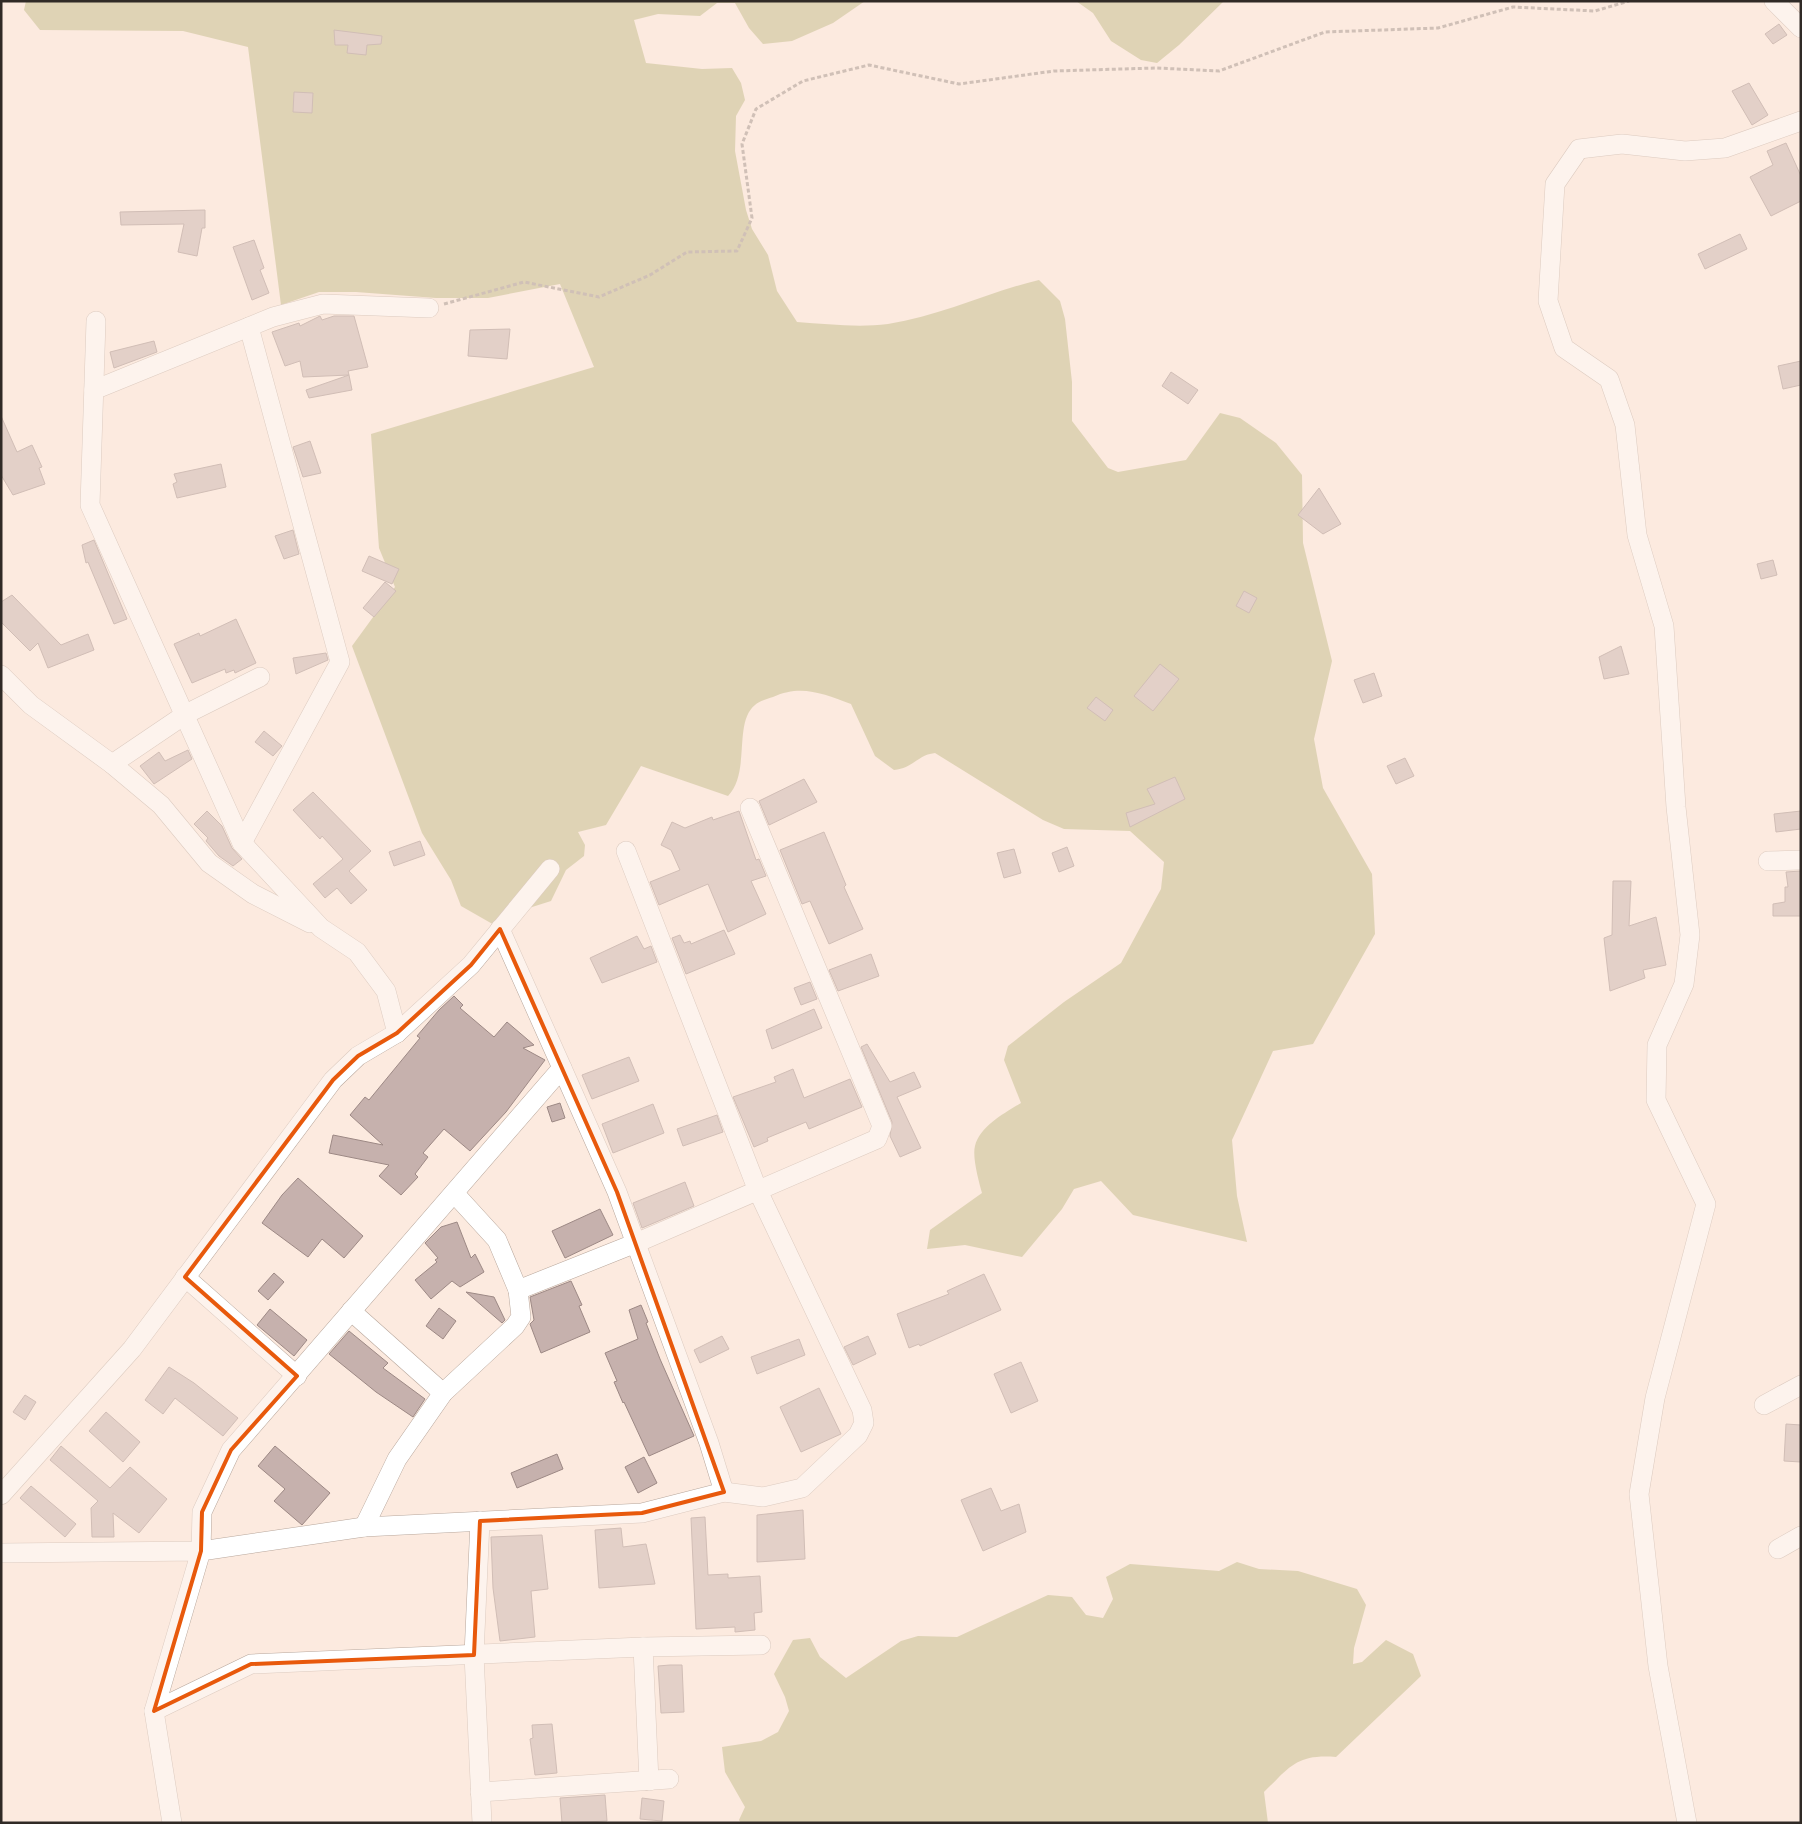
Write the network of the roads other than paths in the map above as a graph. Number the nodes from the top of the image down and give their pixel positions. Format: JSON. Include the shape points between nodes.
{"nodes":[{"id":1,"x":1774,"y":1,"type":"edge"},
{"id":2,"x":1801,"y":28,"type":"edge"},
{"id":3,"x":1801,"y":121,"type":"edge"},
{"id":4,"x":429,"y":308,"type":"road end"},
{"id":5,"x":96,"y":321,"type":"dead end"},
{"id":6,"x":249,"y":326,"type":"junction"},
{"id":7,"x":94,"y":390,"type":"junction"},
{"id":8,"x":1,"y":675,"type":"edge"},
{"id":9,"x":260,"y":677,"type":"dead end"},
{"id":10,"x":186,"y":714,"type":"junction"},
{"id":11,"x":112,"y":764,"type":"junction"},
{"id":12,"x":750,"y":808,"type":"dead end"},
{"id":13,"x":242,"y":843,"type":"junction"},
{"id":14,"x":626,"y":851,"type":"dead end"},
{"id":15,"x":1801,"y":860,"type":"edge"},
{"id":16,"x":1768,"y":861,"type":"dead end"},
{"id":17,"x":550,"y":870,"type":"dead end"},
{"id":18,"x":321,"y":928,"type":"junction"},
{"id":19,"x":500,"y":929,"type":"junction"},
{"id":20,"x":397,"y":1033,"type":"junction"},
{"id":21,"x":562,"y":1068,"type":"junction"},
{"id":22,"x":758,"y":1191,"type":"junction"},
{"id":23,"x":455,"y":1194,"type":"junction"},
{"id":24,"x":636,"y":1243,"type":"junction"},
{"id":25,"x":185,"y":1277,"type":"junction"},
{"id":26,"x":518,"y":1290,"type":"junction"},
{"id":27,"x":351,"y":1311,"type":"junction"},
{"id":28,"x":297,"y":1376,"type":"junction"},
{"id":29,"x":1801,"y":1385,"type":"edge"},
{"id":30,"x":443,"y":1393,"type":"junction"},
{"id":31,"x":1764,"y":1405,"type":"dead end"},
{"id":32,"x":724,"y":1492,"type":"junction"},
{"id":33,"x":1,"y":1495,"type":"edge"},
{"id":34,"x":480,"y":1521,"type":"junction"},
{"id":35,"x":364,"y":1527,"type":"junction"},
{"id":36,"x":1801,"y":1536,"type":"edge"},
{"id":37,"x":1778,"y":1549,"type":"dead end"},
{"id":38,"x":201,"y":1551,"type":"junction"},
{"id":39,"x":1,"y":1553,"type":"edge"},
{"id":40,"x":761,"y":1645,"type":"dead end"},
{"id":41,"x":643,"y":1647,"type":"junction"},
{"id":42,"x":474,"y":1655,"type":"junction"},
{"id":43,"x":154,"y":1711,"type":"junction"},
{"id":44,"x":668,"y":1779,"type":"dead end"},
{"id":45,"x":649,"y":1781,"type":"junction"},
{"id":46,"x":480,"y":1792,"type":"junction"},
{"id":47,"x":172,"y":1823,"type":"edge"},
{"id":48,"x":482,"y":1823,"type":"edge"},
{"id":49,"x":1687,"y":1823,"type":"edge"}],
"edges":[{"from":1,"to":2,"type":"street"},
{"from":3,"to":49,"type":"street","via":[[1725,148],[1685,151],[1622,144],[1579,150],[1555,184],[1548,301],[1564,348],[1609,379],[1625,425],[1637,535],[1664,626],[1676,807],[1690,935],[1684,984],[1657,1045],[1656,1100],[1706,1204],[1655,1398],[1639,1494],[1658,1666]]},
{"from":4,"to":6,"type":"street","via":[[323,304]]},
{"from":5,"to":7,"type":"street"},
{"from":6,"to":7,"type":"street"},
{"from":6,"to":13,"type":"street","via":[[340,662]]},
{"from":7,"to":10,"type":"street","via":[[90,505]]},
{"from":8,"to":11,"type":"street","via":[[31,705]]},
{"from":9,"to":10,"type":"street"},
{"from":10,"to":11,"type":"street"},
{"from":10,"to":13,"type":"street"},
{"from":11,"to":18,"type":"street","via":[[161,805],[209,863],[254,894]]},
{"from":12,"to":22,"type":"street","via":[[882,1126],[877,1139]]},
{"from":13,"to":18,"type":"street"},
{"from":14,"to":22,"type":"street"},
{"from":15,"to":16,"type":"street"},
{"from":17,"to":19,"type":"street"},
{"from":18,"to":20,"type":"street","via":[[357,952],[386,991]]},
{"from":19,"to":20,"type":"street","via":[[471,965]]},
{"from":19,"to":21,"type":"street"},
{"from":20,"to":25,"type":"street","via":[[358,1056],[333,1080]]},
{"from":21,"to":23,"type":"street"},
{"from":21,"to":24,"type":"street"},
{"from":22,"to":24,"type":"street"},
{"from":22,"to":32,"type":"street","via":[[862,1410],[864,1423],[858,1435],[802,1488],[763,1497]]},
{"from":23,"to":26,"type":"street","via":[[497,1240]]},
{"from":23,"to":27,"type":"street"},
{"from":24,"to":26,"type":"street"},
{"from":24,"to":32,"type":"street"},
{"from":25,"to":28,"type":"street"},
{"from":25,"to":33,"type":"street","via":[[132,1350]]},
{"from":26,"to":30,"type":"street","via":[[521,1317],[515,1326]]},
{"from":27,"to":28,"type":"street"},
{"from":27,"to":30,"type":"street"},
{"from":28,"to":38,"type":"street","via":[[231,1450],[202,1512]]},
{"from":29,"to":31,"type":"street"},
{"from":30,"to":35,"type":"street","via":[[397,1458]]},
{"from":32,"to":34,"type":"street","via":[[642,1513]]},
{"from":34,"to":35,"type":"street"},
{"from":34,"to":42,"type":"street"},
{"from":35,"to":38,"type":"street"},
{"from":36,"to":37,"type":"street"},
{"from":38,"to":39,"type":"street"},
{"from":38,"to":43,"type":"street"},
{"from":40,"to":41,"type":"street"},
{"from":41,"to":42,"type":"street"},
{"from":41,"to":45,"type":"street"},
{"from":42,"to":43,"type":"street","via":[[251,1664]]},
{"from":42,"to":46,"type":"street"},
{"from":43,"to":47,"type":"street"},
{"from":44,"to":45,"type":"street"},
{"from":45,"to":46,"type":"street"},
{"from":46,"to":48,"type":"street"}]}
